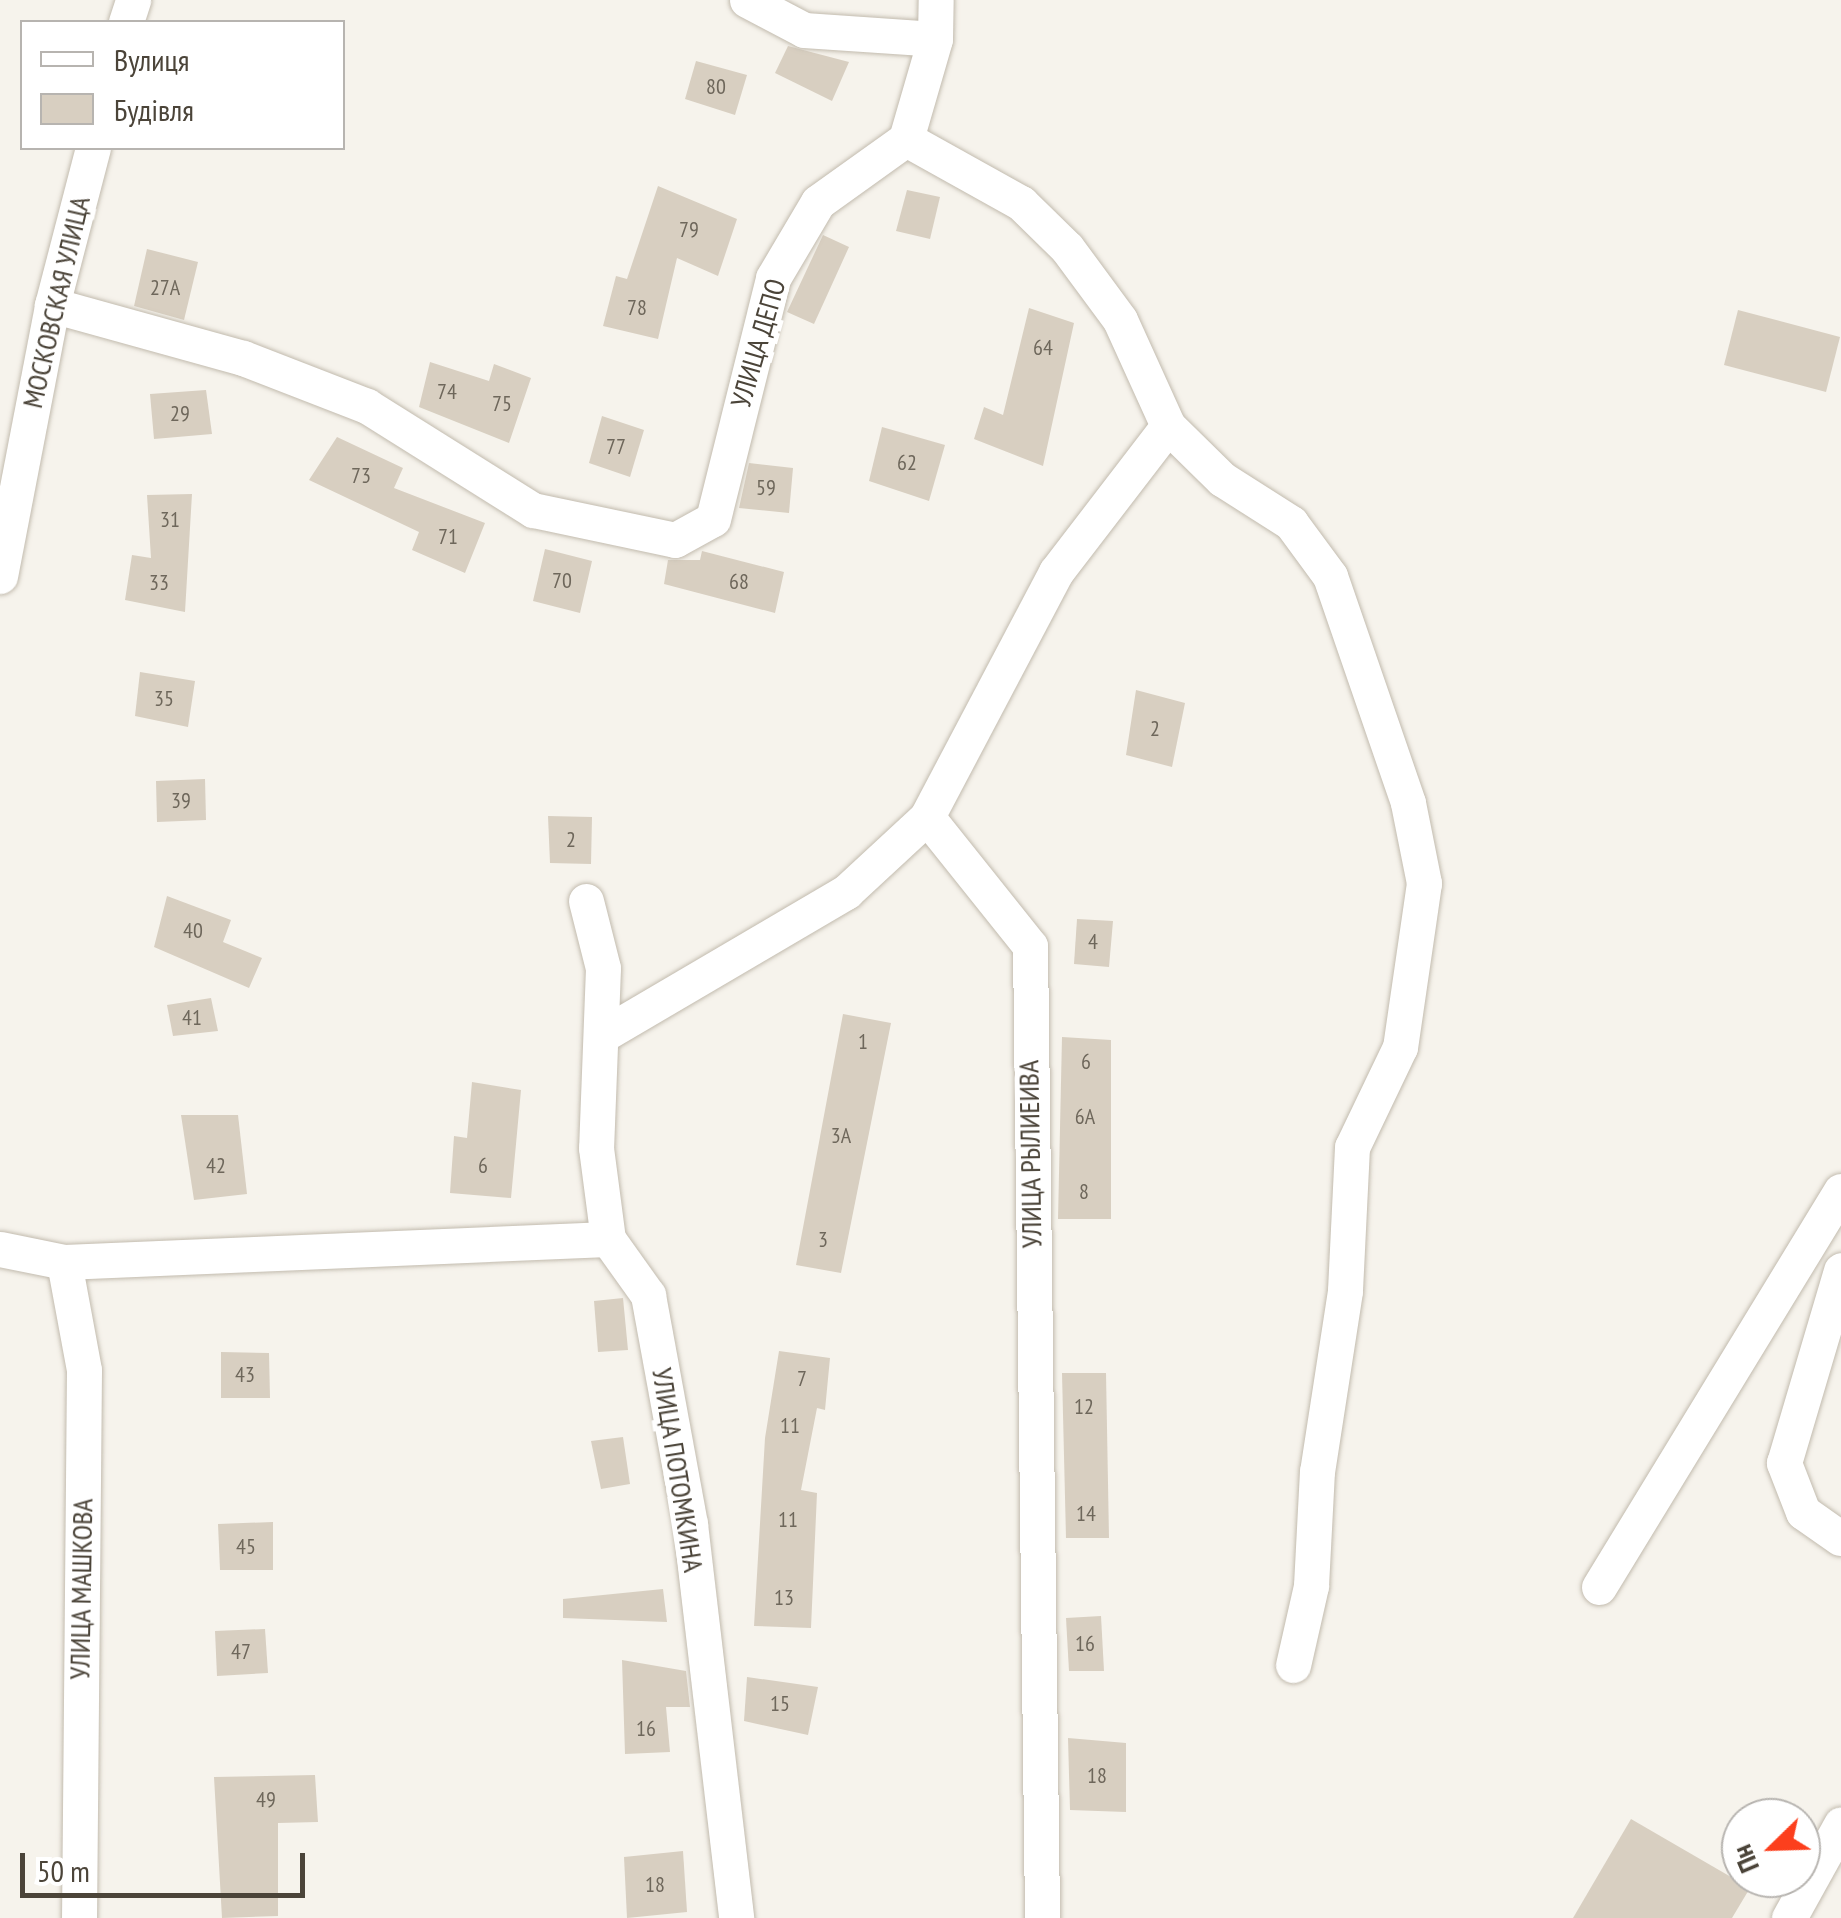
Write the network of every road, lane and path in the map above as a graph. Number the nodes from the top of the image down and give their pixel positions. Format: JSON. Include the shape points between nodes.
{"nodes":[{"id":1,"x":748,"y":0,"type":"edge"},
{"id":2,"x":936,"y":0,"type":"edge"},
{"id":3,"x":934,"y":39,"type":"junction"},
{"id":4,"x":906,"y":139,"type":"junction"},
{"id":5,"x":92,"y":150,"type":"edge"},
{"id":6,"x":52,"y":305,"type":"junction"},
{"id":7,"x":1168,"y":426,"type":"junction"},
{"id":8,"x":0,"y":576,"type":"edge"},
{"id":9,"x":927,"y":817,"type":"junction"},
{"id":10,"x":586,"y":900,"type":"dead end"},
{"id":11,"x":604,"y":1034,"type":"junction"},
{"id":12,"x":1838,"y":1209,"type":"edge"},
{"id":13,"x":608,"y":1240,"type":"junction"},
{"id":14,"x":0,"y":1249,"type":"edge"},
{"id":15,"x":64,"y":1262,"type":"junction"},
{"id":16,"x":1841,"y":1270,"type":"edge"},
{"id":17,"x":1841,"y":1540,"type":"edge"},
{"id":18,"x":1599,"y":1587,"type":"dead end"},
{"id":19,"x":1293,"y":1665,"type":"dead end"},
{"id":20,"x":1841,"y":1824,"type":"edge"},
{"id":21,"x":79,"y":1918,"type":"edge"},
{"id":22,"x":736,"y":1918,"type":"edge"},
{"id":23,"x":1042,"y":1918,"type":"edge"},
{"id":24,"x":1789,"y":1918,"type":"edge"}],
"edges":[{"from":1,"to":3,"type":"street","via":[[804,30]]},
{"from":2,"to":3,"type":"street"},
{"from":3,"to":4,"type":"street"},
{"from":4,"to":6,"type":"street","name":"УЛИЦА ДЕПО","via":[[818,202],[773,278],[713,519],[675,540],[533,510],[367,406],[243,358]]},
{"from":4,"to":7,"type":"street","via":[[1021,203],[1066,248],[1120,320]]},
{"from":5,"to":6,"type":"street","name":"МОСКОВСКАЯ УЛИЦА"},
{"from":6,"to":8,"type":"street","name":"МОСКОВСКАЯ УЛИЦА"},
{"from":7,"to":9,"type":"street","via":[[1056,572]]},
{"from":7,"to":19,"type":"street","via":[[1222,479],[1291,523],[1330,576],[1408,803],[1424,883],[1400,1047],[1352,1147],[1345,1291],[1317,1471],[1311,1586]]},
{"from":9,"to":11,"type":"street","via":[[846,892]]},
{"from":9,"to":23,"type":"street","name":"УЛИЦА РЫЛИЕИВА","via":[[1030,946]]},
{"from":10,"to":11,"type":"street","name":"УЛИЦА ПОТОМКИНА","via":[[603,968]]},
{"from":11,"to":13,"type":"street","name":"УЛИЦА ПОТОМКИНА","via":[[596,1148]]},
{"from":12,"to":18,"type":"street"},
{"from":13,"to":15,"type":"street"},
{"from":13,"to":22,"type":"street","name":"УЛИЦА ПОТОМКИНА","via":[[648,1295],[690,1524]]},
{"from":14,"to":15,"type":"street"},
{"from":15,"to":21,"type":"street","name":"УЛИЦА МАШКОВА","via":[[84,1370]]},
{"from":16,"to":17,"type":"street","via":[[1784,1463],[1804,1512]]},
{"from":20,"to":24,"type":"street"}]}
